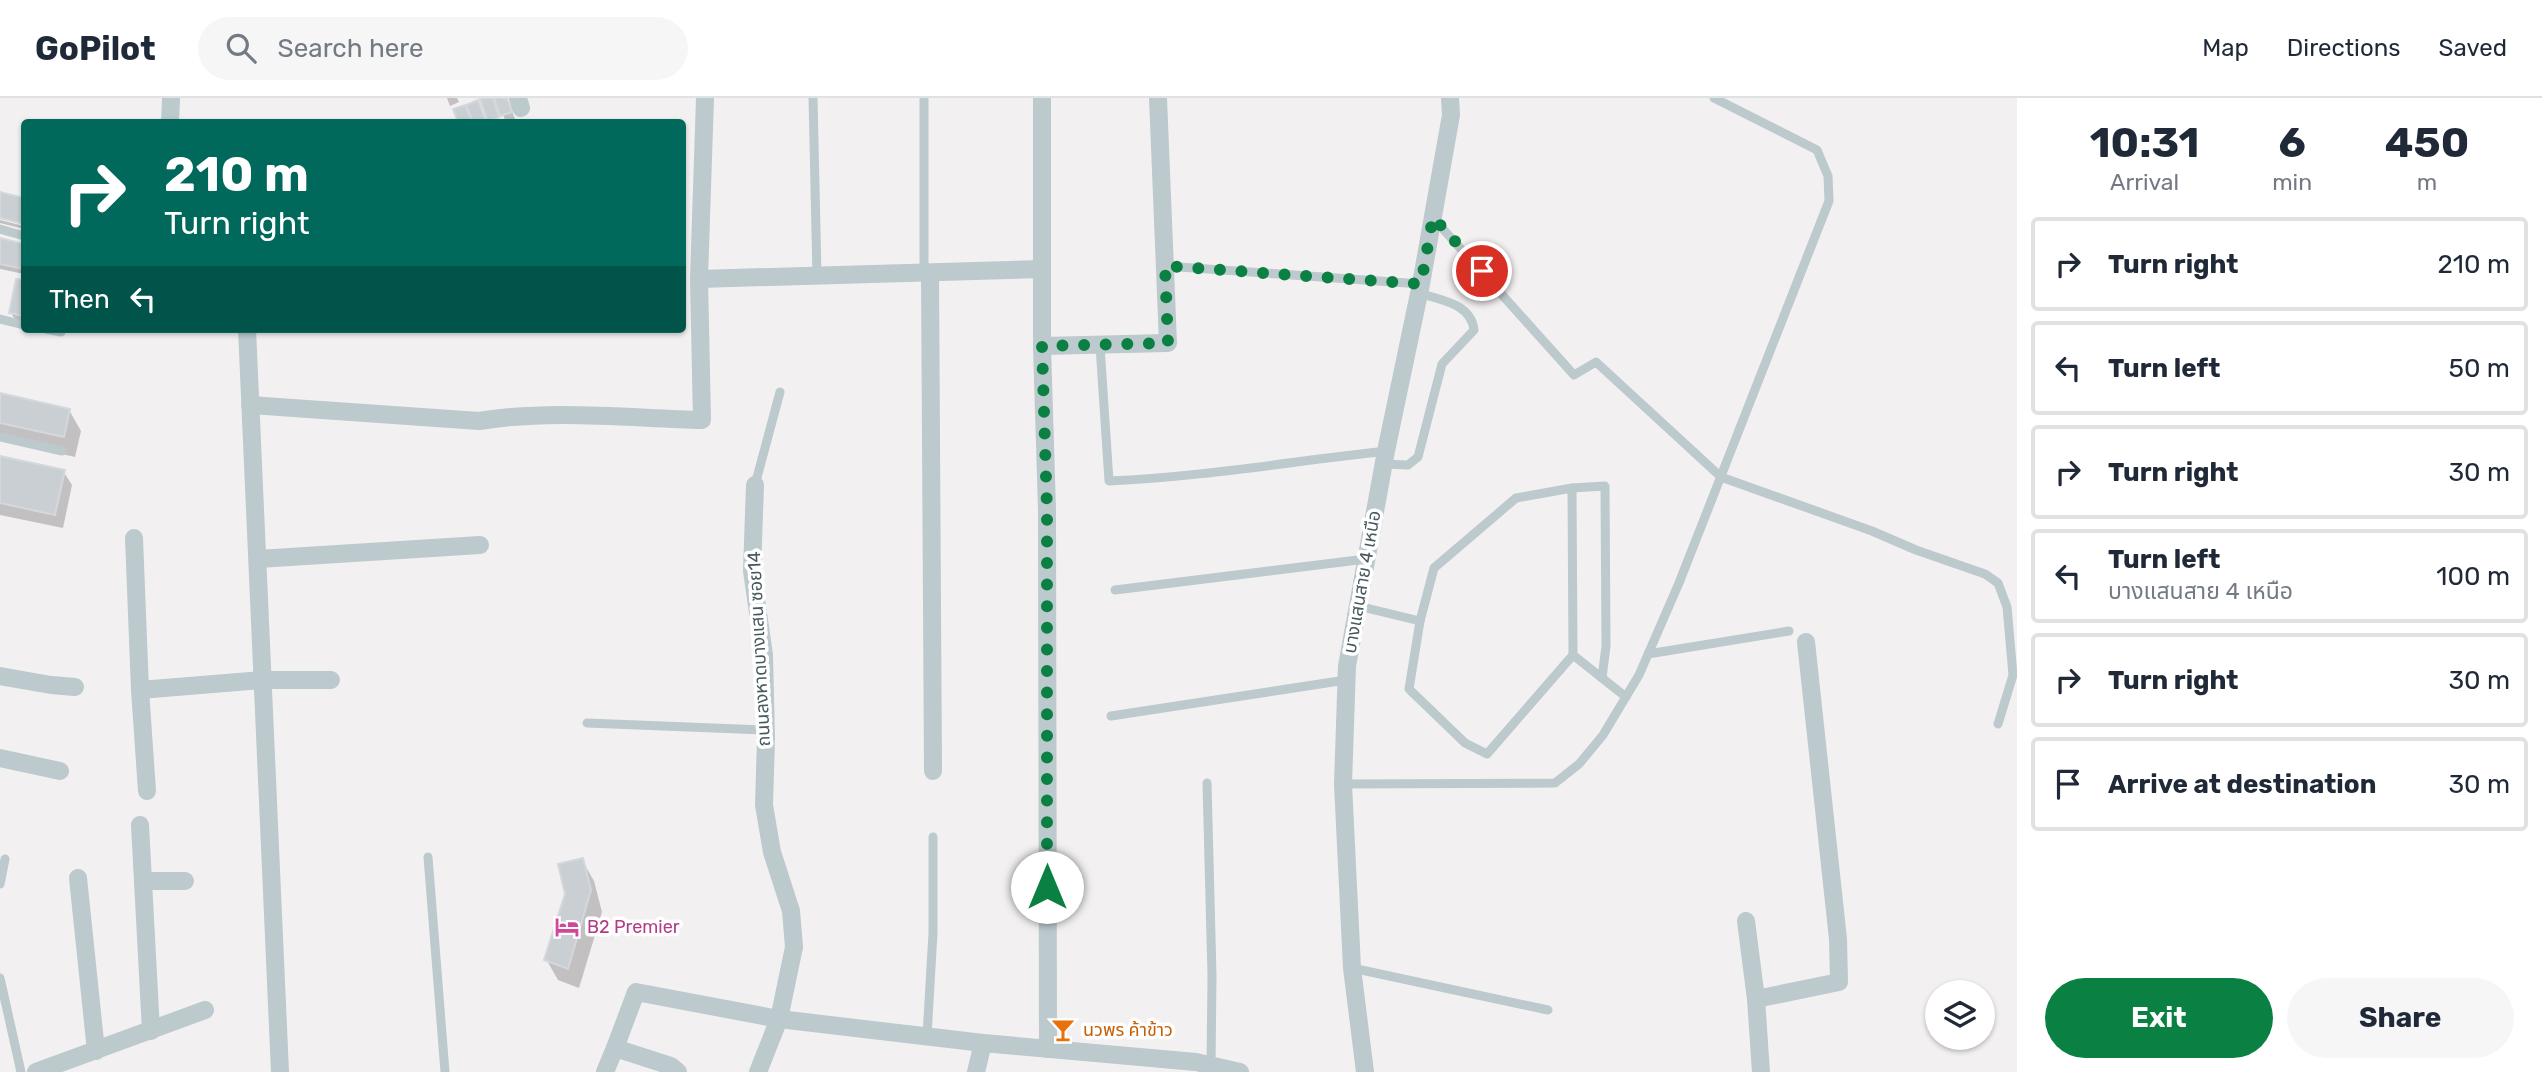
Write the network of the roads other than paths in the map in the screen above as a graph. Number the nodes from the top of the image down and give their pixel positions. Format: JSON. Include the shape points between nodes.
{"nodes":[{"id":1,"x":705,"y":98,"type":"edge"},
{"id":2,"x":813,"y":98,"type":"edge"},
{"id":3,"x":924,"y":98,"type":"edge"},
{"id":4,"x":1042,"y":98,"type":"edge"},
{"id":5,"x":1157,"y":98,"type":"edge"},
{"id":6,"x":1450,"y":98,"type":"edge"},
{"id":7,"x":1714,"y":98,"type":"edge"},
{"id":8,"x":171,"y":99,"type":"edge"},
{"id":9,"x":170,"y":119,"type":"edge"},
{"id":10,"x":1433,"y":217,"type":"junction"},
{"id":11,"x":0,"y":229,"type":"edge"},
{"id":12,"x":21,"y":235,"type":"edge"},
{"id":13,"x":1165,"y":266,"type":"junction"},
{"id":14,"x":694,"y":269,"type":"edge"},
{"id":15,"x":1042,"y":269,"type":"junction"},
{"id":16,"x":927,"y":274,"type":"junction"},
{"id":17,"x":817,"y":276,"type":"junction"},
{"id":18,"x":1420,"y":289,"type":"junction"},
{"id":19,"x":0,"y":319,"type":"edge"},
{"id":20,"x":21,"y":323,"type":"edge"},
{"id":21,"x":247,"y":333,"type":"edge"},
{"id":22,"x":1042,"y":346,"type":"junction"},
{"id":23,"x":1100,"y":346,"type":"junction"},
{"id":24,"x":780,"y":392,"type":"dead end"},
{"id":25,"x":250,"y":405,"type":"junction"},
{"id":26,"x":0,"y":436,"type":"edge"},
{"id":27,"x":62,"y":451,"type":"dead end"},
{"id":28,"x":1385,"y":458,"type":"junction"},
{"id":29,"x":1721,"y":477,"type":"junction"},
{"id":30,"x":755,"y":485,"type":"joint"},
{"id":31,"x":1573,"y":488,"type":"junction"},
{"id":32,"x":134,"y":538,"type":"dead end"},
{"id":33,"x":480,"y":545,"type":"dead end"},
{"id":34,"x":258,"y":559,"type":"junction"},
{"id":35,"x":1366,"y":559,"type":"junction"},
{"id":36,"x":1115,"y":590,"type":"dead end"},
{"id":37,"x":1358,"y":606,"type":"junction"},
{"id":38,"x":1420,"y":621,"type":"junction"},
{"id":39,"x":1789,"y":631,"type":"dead end"},
{"id":40,"x":1806,"y":642,"type":"dead end"},
{"id":41,"x":1648,"y":654,"type":"junction"},
{"id":42,"x":1573,"y":655,"type":"junction"},
{"id":43,"x":0,"y":676,"type":"edge"},
{"id":44,"x":1602,"y":678,"type":"junction"},
{"id":45,"x":263,"y":680,"type":"junction"},
{"id":46,"x":331,"y":680,"type":"dead end"},
{"id":47,"x":1346,"y":680,"type":"junction"},
{"id":48,"x":75,"y":687,"type":"dead end"},
{"id":49,"x":139,"y":690,"type":"junction"},
{"id":50,"x":1626,"y":697,"type":"junction"},
{"id":51,"x":1111,"y":716,"type":"dead end"},
{"id":52,"x":587,"y":723,"type":"dead end"},
{"id":53,"x":1998,"y":724,"type":"dead end"},
{"id":54,"x":766,"y":730,"type":"junction"},
{"id":55,"x":0,"y":758,"type":"edge"},
{"id":56,"x":60,"y":771,"type":"dead end"},
{"id":57,"x":933,"y":771,"type":"dead end"},
{"id":58,"x":1207,"y":783,"type":"dead end"},
{"id":59,"x":1343,"y":784,"type":"junction"},
{"id":60,"x":147,"y":791,"type":"dead end"},
{"id":61,"x":140,"y":825,"type":"dead end"},
{"id":62,"x":933,"y":837,"type":"dead end"},
{"id":63,"x":428,"y":857,"type":"dead end"},
{"id":64,"x":5,"y":859,"type":"dead end"},
{"id":65,"x":78,"y":878,"type":"dead end"},
{"id":66,"x":143,"y":881,"type":"junction"},
{"id":67,"x":185,"y":881,"type":"dead end"},
{"id":68,"x":0,"y":884,"type":"edge"},
{"id":69,"x":1746,"y":921,"type":"dead end"},
{"id":70,"x":1352,"y":968,"type":"junction"},
{"id":71,"x":0,"y":978,"type":"edge"},
{"id":72,"x":1756,"y":999,"type":"junction"},
{"id":73,"x":205,"y":1010,"type":"dead end"},
{"id":74,"x":1548,"y":1010,"type":"dead end"},
{"id":75,"x":779,"y":1018,"type":"junction"},
{"id":76,"x":151,"y":1031,"type":"junction"},
{"id":77,"x":927,"y":1036,"type":"junction"},
{"id":78,"x":983,"y":1043,"type":"junction"},
{"id":79,"x":615,"y":1048,"type":"junction"},
{"id":80,"x":1048,"y":1049,"type":"junction"},
{"id":81,"x":96,"y":1051,"type":"junction"},
{"id":82,"x":1211,"y":1066,"type":"junction"},
{"id":83,"x":21,"y":1072,"type":"edge"},
{"id":84,"x":36,"y":1072,"type":"edge"},
{"id":85,"x":281,"y":1072,"type":"edge"},
{"id":86,"x":445,"y":1072,"type":"edge"},
{"id":87,"x":605,"y":1072,"type":"edge"},
{"id":88,"x":678,"y":1072,"type":"edge"},
{"id":89,"x":758,"y":1072,"type":"edge"},
{"id":90,"x":976,"y":1072,"type":"edge"},
{"id":91,"x":1240,"y":1072,"type":"edge"},
{"id":92,"x":1365,"y":1072,"type":"edge"},
{"id":93,"x":1761,"y":1072,"type":"edge"}],
"edges":[{"from":1,"to":14,"type":"street"},
{"from":2,"to":17,"type":"lane"},
{"from":3,"to":16,"type":"lane"},
{"from":4,"to":15,"type":"street"},
{"from":5,"to":13,"type":"street"},
{"from":6,"to":10,"type":"street","name":"บางแสนสาย 4 เหนือ"},
{"from":7,"to":29,"type":"lane","via":[[1817,150],[1828,176],[1829,201]]},
{"from":8,"to":9,"type":"street"},
{"from":10,"to":18,"type":"street","name":"บางแสนสาย 4 เหนือ"},
{"from":10,"to":29,"type":"lane","via":[[1574,375],[1596,362]]},
{"from":11,"to":12,"type":"lane"},
{"from":13,"to":18,"type":"lane"},
{"from":13,"to":23,"type":"street","via":[[1168,343]]},
{"from":14,"to":17,"type":"street"},
{"from":14,"to":25,"type":"street","via":[[702,420],[540,415],[479,421]]},
{"from":15,"to":16,"type":"street"},
{"from":15,"to":22,"type":"street"},
{"from":16,"to":17,"type":"street"},
{"from":16,"to":57,"type":"street"},
{"from":18,"to":28,"type":"street","name":"บางแสนสาย 4 เหนือ"},
{"from":18,"to":28,"type":"lane","via":[[1459,306],[1474,330],[1442,364],[1418,457],[1408,465]]},
{"from":19,"to":20,"type":"lane"},
{"from":21,"to":25,"type":"street"},
{"from":22,"to":23,"type":"street"},
{"from":22,"to":80,"type":"street","via":[[1047,510]]},
{"from":23,"to":28,"type":"lane","via":[[1110,481],[1170,479],[1279,463]]},
{"from":24,"to":30,"type":"lane"},
{"from":25,"to":34,"type":"street"},
{"from":26,"to":27,"type":"lane"},
{"from":28,"to":35,"type":"street","name":"บางแสนสาย 4 เหนือ"},
{"from":29,"to":41,"type":"lane"},
{"from":29,"to":53,"type":"lane","via":[[1985,574],[1997,583],[2007,607],[2013,676]]},
{"from":30,"to":54,"type":"street","name":"ถนนลงหาดบางแสน ซอย14","via":[[752,571],[764,655]]},
{"from":31,"to":38,"type":"lane","via":[[1516,498],[1434,568]]},
{"from":31,"to":42,"type":"lane"},
{"from":31,"to":44,"type":"lane","via":[[1605,486]]},
{"from":32,"to":49,"type":"street"},
{"from":33,"to":34,"type":"street"},
{"from":34,"to":45,"type":"street"},
{"from":35,"to":36,"type":"lane"},
{"from":35,"to":37,"type":"street","name":"บางแสนสาย 4 เหนือ"},
{"from":37,"to":38,"type":"lane"},
{"from":37,"to":47,"type":"street","name":"บางแสนสาย 4 เหนือ"},
{"from":38,"to":42,"type":"lane","via":[[1409,689],[1465,743],[1487,754]]},
{"from":39,"to":41,"type":"lane"},
{"from":40,"to":72,"type":"street","via":[[1839,982]]},
{"from":41,"to":50,"type":"lane"},
{"from":42,"to":44,"type":"lane"},
{"from":43,"to":48,"type":"street"},
{"from":44,"to":50,"type":"lane"},
{"from":45,"to":46,"type":"street"},
{"from":45,"to":49,"type":"street"},
{"from":45,"to":85,"type":"street"},
{"from":47,"to":51,"type":"lane"},
{"from":47,"to":59,"type":"street","name":"บางแสนสาย 4 เหนือ"},
{"from":49,"to":60,"type":"street"},
{"from":50,"to":59,"type":"lane","via":[[1580,764],[1555,783]]},
{"from":52,"to":54,"type":"lane"},
{"from":54,"to":75,"type":"street","name":"ถนนลงหาดบางแสน ซอย14","via":[[764,805],[772,852],[791,911],[794,947]]},
{"from":55,"to":56,"type":"street"},
{"from":58,"to":82,"type":"lane"},
{"from":59,"to":70,"type":"street","name":"บางแสนสาย 4 เหนือ"},
{"from":61,"to":66,"type":"street"},
{"from":62,"to":77,"type":"lane"},
{"from":63,"to":86,"type":"lane"},
{"from":64,"to":68,"type":"lane"},
{"from":65,"to":81,"type":"street"},
{"from":66,"to":67,"type":"street"},
{"from":66,"to":76,"type":"street"},
{"from":69,"to":72,"type":"street"},
{"from":70,"to":74,"type":"lane"},
{"from":70,"to":92,"type":"street","name":"บางแสนสาย 4 เหนือ"},
{"from":71,"to":83,"type":"lane"},
{"from":72,"to":93,"type":"street"},
{"from":73,"to":76,"type":"street"},
{"from":75,"to":77,"type":"street"},
{"from":75,"to":79,"type":"street","via":[[636,992]]},
{"from":75,"to":89,"type":"street","name":"ถนนลงหาดบางแสน ซอย14"},
{"from":76,"to":81,"type":"street"},
{"from":77,"to":78,"type":"street"},
{"from":78,"to":80,"type":"street"},
{"from":78,"to":90,"type":"street"},
{"from":79,"to":87,"type":"street"},
{"from":79,"to":88,"type":"street"},
{"from":80,"to":82,"type":"street"},
{"from":81,"to":84,"type":"street"},
{"from":82,"to":91,"type":"street"}]}
